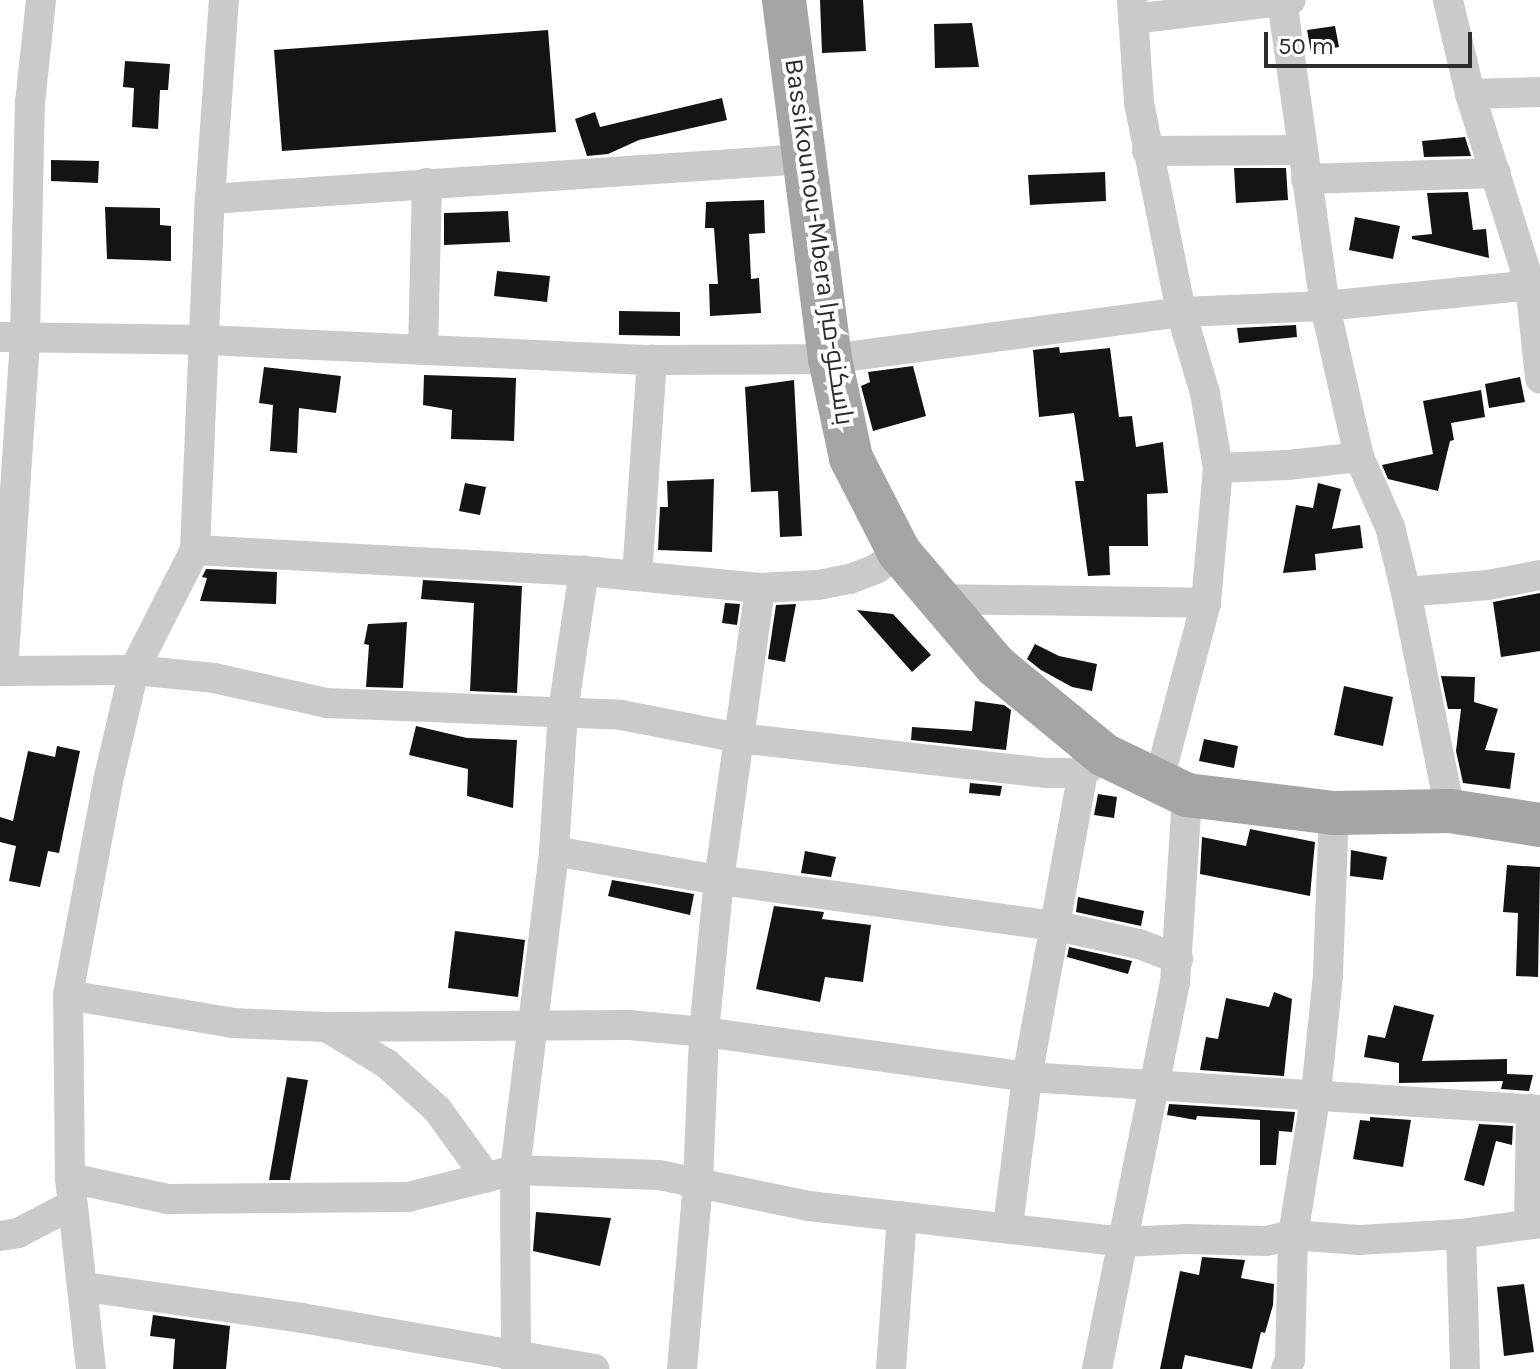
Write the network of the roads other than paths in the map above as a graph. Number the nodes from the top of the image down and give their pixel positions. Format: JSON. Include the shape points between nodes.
{"nodes":[{"id":1,"x":41,"y":0,"type":"edge"},
{"id":2,"x":224,"y":0,"type":"edge"},
{"id":3,"x":784,"y":0,"type":"edge"},
{"id":4,"x":1285,"y":0,"type":"edge"},
{"id":5,"x":1448,"y":0,"type":"edge"},
{"id":6,"x":1133,"y":10,"type":"edge"},
{"id":7,"x":1540,"y":92,"type":"edge"},
{"id":8,"x":1470,"y":94,"type":"junction"},
{"id":9,"x":1147,"y":151,"type":"junction"},
{"id":10,"x":804,"y":159,"type":"junction"},
{"id":11,"x":1304,"y":165,"type":"junction"},
{"id":12,"x":1496,"y":173,"type":"junction"},
{"id":13,"x":427,"y":183,"type":"junction"},
{"id":14,"x":210,"y":199,"type":"junction"},
{"id":15,"x":1535,"y":284,"type":"edge"},
{"id":16,"x":1325,"y":306,"type":"junction"},
{"id":17,"x":1181,"y":312,"type":"junction"},
{"id":18,"x":12,"y":337,"type":"edge"},
{"id":19,"x":206,"y":340,"type":"junction"},
{"id":20,"x":423,"y":350,"type":"junction"},
{"id":21,"x":830,"y":359,"type":"junction"},
{"id":22,"x":652,"y":360,"type":"junction"},
{"id":23,"x":1540,"y":378,"type":"edge"},
{"id":24,"x":1359,"y":457,"type":"junction"},
{"id":25,"x":1218,"y":468,"type":"junction"},
{"id":26,"x":195,"y":550,"type":"junction"},
{"id":27,"x":899,"y":552,"type":"junction"},
{"id":28,"x":584,"y":571,"type":"junction"},
{"id":29,"x":637,"y":575,"type":"junction"},
{"id":30,"x":1540,"y":575,"type":"edge"},
{"id":31,"x":760,"y":588,"type":"junction"},
{"id":32,"x":1406,"y":592,"type":"junction"},
{"id":33,"x":936,"y":599,"type":"junction"},
{"id":34,"x":1206,"y":603,"type":"junction"},
{"id":35,"x":134,"y":670,"type":"junction"},
{"id":36,"x":1,"y":671,"type":"edge"},
{"id":37,"x":563,"y":711,"type":"junction"},
{"id":38,"x":739,"y":738,"type":"junction"},
{"id":39,"x":1094,"y":764,"type":"junction"},
{"id":40,"x":1173,"y":789,"type":"junction"},
{"id":41,"x":1450,"y":811,"type":"junction"},
{"id":42,"x":1334,"y":813,"type":"junction"},
{"id":43,"x":1540,"y":825,"type":"edge"},
{"id":44,"x":554,"y":851,"type":"junction"},
{"id":45,"x":719,"y":880,"type":"junction"},
{"id":46,"x":1057,"y":926,"type":"junction"},
{"id":47,"x":1178,"y":959,"type":"junction"},
{"id":48,"x":68,"y":995,"type":"junction"},
{"id":49,"x":326,"y":1027,"type":"junction"},
{"id":50,"x":532,"y":1028,"type":"junction"},
{"id":51,"x":704,"y":1032,"type":"junction"},
{"id":52,"x":1027,"y":1077,"type":"junction"},
{"id":53,"x":1154,"y":1083,"type":"junction"},
{"id":54,"x":1316,"y":1093,"type":"junction"},
{"id":55,"x":1536,"y":1110,"type":"edge"},
{"id":56,"x":501,"y":1174,"type":"junction"},
{"id":57,"x":698,"y":1183,"type":"junction"},
{"id":58,"x":71,"y":1192,"type":"junction"},
{"id":59,"x":902,"y":1216,"type":"junction"},
{"id":60,"x":1534,"y":1224,"type":"edge"},
{"id":61,"x":1008,"y":1226,"type":"junction"},
{"id":62,"x":1461,"y":1234,"type":"junction"},
{"id":63,"x":1293,"y":1235,"type":"junction"},
{"id":64,"x":0,"y":1236,"type":"edge"},
{"id":65,"x":1124,"y":1242,"type":"junction"},
{"id":66,"x":85,"y":1287,"type":"junction"},
{"id":67,"x":516,"y":1362,"type":"edge"},
{"id":68,"x":91,"y":1369,"type":"edge"},
{"id":69,"x":595,"y":1369,"type":"edge"},
{"id":70,"x":682,"y":1369,"type":"edge"},
{"id":71,"x":891,"y":1369,"type":"edge"},
{"id":72,"x":1097,"y":1369,"type":"edge"},
{"id":73,"x":1286,"y":1369,"type":"edge"},
{"id":74,"x":1465,"y":1369,"type":"edge"}],
"edges":[{"from":1,"to":18,"type":"street"},
{"from":2,"to":14,"type":"street"},
{"from":3,"to":10,"type":"main road","name":"Bassikounou-Mbera باسكنو-مبرا"},
{"from":4,"to":6,"type":"street"},
{"from":4,"to":11,"type":"street"},
{"from":5,"to":8,"type":"street"},
{"from":6,"to":9,"type":"street"},
{"from":7,"to":8,"type":"street"},
{"from":8,"to":12,"type":"street"},
{"from":9,"to":11,"type":"street"},
{"from":9,"to":17,"type":"street"},
{"from":10,"to":13,"type":"street"},
{"from":10,"to":21,"type":"main road","name":"Bassikounou-Mbera باسكنو-مبرا"},
{"from":11,"to":12,"type":"street"},
{"from":11,"to":16,"type":"street"},
{"from":12,"to":15,"type":"street"},
{"from":13,"to":14,"type":"street"},
{"from":13,"to":20,"type":"street"},
{"from":14,"to":19,"type":"street"},
{"from":15,"to":16,"type":"street"},
{"from":15,"to":23,"type":"street"},
{"from":16,"to":17,"type":"street"},
{"from":16,"to":24,"type":"street"},
{"from":17,"to":21,"type":"street"},
{"from":17,"to":25,"type":"street","via":[[1205,393]]},
{"from":18,"to":19,"type":"street"},
{"from":18,"to":36,"type":"street"},
{"from":19,"to":20,"type":"street"},
{"from":19,"to":26,"type":"street"},
{"from":20,"to":22,"type":"street"},
{"from":21,"to":22,"type":"street"},
{"from":21,"to":27,"type":"main road","name":"Bassikounou-Mbera باسكنو-مبرا","via":[[851,458]]},
{"from":22,"to":29,"type":"street"},
{"from":24,"to":25,"type":"street"},
{"from":24,"to":32,"type":"street","via":[[1390,527]]},
{"from":25,"to":34,"type":"street"},
{"from":26,"to":28,"type":"street"},
{"from":26,"to":35,"type":"street"},
{"from":27,"to":31,"type":"street","via":[[850,579]]},
{"from":27,"to":33,"type":"main road","name":"Bassikounou-Mbera باسكنو-مبرا"},
{"from":28,"to":29,"type":"street"},
{"from":28,"to":37,"type":"street"},
{"from":29,"to":31,"type":"street"},
{"from":30,"to":32,"type":"street"},
{"from":31,"to":38,"type":"street"},
{"from":32,"to":41,"type":"street"},
{"from":33,"to":34,"type":"street"},
{"from":33,"to":39,"type":"main road","name":"Bassikounou-Mbera باسكنو-مبرا"},
{"from":34,"to":40,"type":"street"},
{"from":35,"to":36,"type":"street"},
{"from":35,"to":37,"type":"street","via":[[214,678],[327,703]]},
{"from":35,"to":48,"type":"street"},
{"from":37,"to":38,"type":"street","via":[[621,715]]},
{"from":37,"to":44,"type":"street"},
{"from":38,"to":39,"type":"street","via":[[1045,773]]},
{"from":38,"to":45,"type":"street"},
{"from":39,"to":40,"type":"main road","name":"Bassikounou-Mbera باسكنو-مبرا"},
{"from":39,"to":46,"type":"street"},
{"from":40,"to":42,"type":"main road","name":"Bassikounou-Mbera باسكنو-مبرا"},
{"from":40,"to":47,"type":"street"},
{"from":41,"to":42,"type":"main road","name":"Bassikounou-Mbera باسكنو-مبرا"},
{"from":41,"to":43,"type":"main road","name":"Bassikounou-Mbera باسكنو-مبرا"},
{"from":42,"to":54,"type":"street","via":[[1328,974]]},
{"from":44,"to":45,"type":"street"},
{"from":44,"to":50,"type":"street"},
{"from":45,"to":46,"type":"street"},
{"from":45,"to":51,"type":"street"},
{"from":46,"to":47,"type":"street","via":[[1139,944]]},
{"from":46,"to":52,"type":"street"},
{"from":47,"to":53,"type":"street"},
{"from":48,"to":49,"type":"street","via":[[233,1023]]},
{"from":48,"to":58,"type":"street"},
{"from":49,"to":50,"type":"street"},
{"from":49,"to":56,"type":"street","via":[[387,1064]]},
{"from":50,"to":51,"type":"street","via":[[629,1025]]},
{"from":50,"to":56,"type":"street"},
{"from":51,"to":52,"type":"street"},
{"from":51,"to":57,"type":"street"},
{"from":52,"to":53,"type":"street"},
{"from":52,"to":61,"type":"street"},
{"from":53,"to":54,"type":"street"},
{"from":53,"to":65,"type":"street"},
{"from":54,"to":55,"type":"street"},
{"from":54,"to":63,"type":"street"},
{"from":55,"to":60,"type":"street"},
{"from":56,"to":57,"type":"street","via":[[659,1175]]},
{"from":56,"to":58,"type":"street","via":[[408,1197],[168,1199]]},
{"from":56,"to":67,"type":"street"},
{"from":57,"to":59,"type":"street","via":[[809,1206]]},
{"from":57,"to":70,"type":"street"},
{"from":58,"to":64,"type":"street","via":[[18,1233]]},
{"from":58,"to":66,"type":"street"},
{"from":59,"to":61,"type":"street"},
{"from":59,"to":71,"type":"street"},
{"from":60,"to":62,"type":"street"},
{"from":61,"to":65,"type":"street"},
{"from":62,"to":63,"type":"street","via":[[1359,1240]]},
{"from":62,"to":74,"type":"street"},
{"from":63,"to":65,"type":"street","via":[[1266,1241]]},
{"from":63,"to":73,"type":"street"},
{"from":65,"to":72,"type":"street"},
{"from":66,"to":67,"type":"street","via":[[302,1318]]},
{"from":66,"to":68,"type":"street"},
{"from":67,"to":69,"type":"street"}]}
